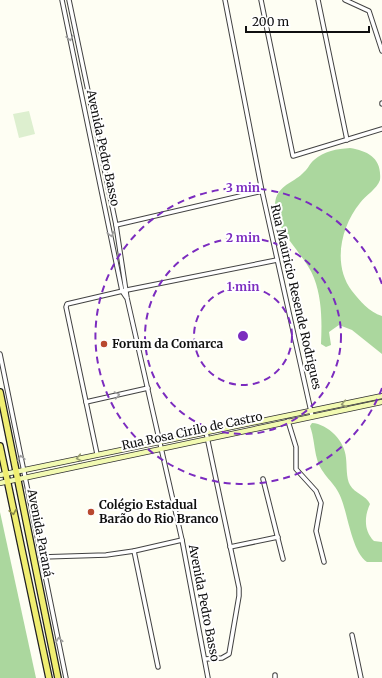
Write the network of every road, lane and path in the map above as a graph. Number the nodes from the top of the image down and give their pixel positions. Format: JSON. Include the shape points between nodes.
{"nodes":[{"id":1,"x":62,"y":0,"type":"edge"},
{"id":2,"x":69,"y":0,"type":"edge"},
{"id":3,"x":225,"y":0,"type":"edge"},
{"id":4,"x":261,"y":0,"type":"edge"},
{"id":5,"x":318,"y":0,"type":"edge"},
{"id":6,"x":345,"y":0,"type":"edge"},
{"id":7,"x":382,"y":51,"type":"edge"},
{"id":8,"x":382,"y":129,"type":"edge"},
{"id":9,"x":347,"y":140,"type":"junction"},
{"id":10,"x":262,"y":191,"type":"junction"},
{"id":11,"x":116,"y":225,"type":"junction"},
{"id":12,"x":277,"y":260,"type":"junction"},
{"id":13,"x":127,"y":290,"type":"junction"},
{"id":14,"x":122,"y":291,"type":"junction"},
{"id":15,"x":127,"y":298,"type":"junction"},
{"id":16,"x":0,"y":354,"type":"edge"},
{"id":17,"x":148,"y":388,"type":"junction"},
{"id":18,"x":0,"y":392,"type":"edge"},
{"id":19,"x":382,"y":396,"type":"edge"},
{"id":20,"x":86,"y":402,"type":"junction"},
{"id":21,"x":382,"y":402,"type":"edge"},
{"id":22,"x":311,"y":410,"type":"junction"},
{"id":23,"x":312,"y":416,"type":"junction"},
{"id":24,"x":288,"y":421,"type":"junction"},
{"id":25,"x":221,"y":428,"type":"junction"},
{"id":26,"x":206,"y":432,"type":"junction"},
{"id":27,"x":222,"y":435,"type":"junction"},
{"id":28,"x":208,"y":438,"type":"junction"},
{"id":29,"x":160,"y":441,"type":"junction"},
{"id":30,"x":0,"y":446,"type":"edge"},
{"id":31,"x":161,"y":448,"type":"junction"},
{"id":32,"x":97,"y":454,"type":"junction"},
{"id":33,"x":24,"y":470,"type":"junction"},
{"id":34,"x":16,"y":472,"type":"junction"},
{"id":35,"x":3,"y":475,"type":"edge"},
{"id":36,"x":25,"y":477,"type":"junction"},
{"id":37,"x":18,"y":479,"type":"junction"},
{"id":38,"x":263,"y":479,"type":"dead end"},
{"id":39,"x":0,"y":481,"type":"edge"},
{"id":40,"x":7,"y":481,"type":"junction"},
{"id":41,"x":278,"y":537,"type":"junction"},
{"id":42,"x":182,"y":540,"type":"junction"},
{"id":43,"x":230,"y":547,"type":"junction"},
{"id":44,"x":134,"y":551,"type":"junction"},
{"id":45,"x":42,"y":556,"type":"junction"},
{"id":46,"x":283,"y":559,"type":"dead end"},
{"id":47,"x":324,"y":562,"type":"dead end"},
{"id":48,"x":352,"y":635,"type":"dead end"},
{"id":49,"x":205,"y":659,"type":"junction"},
{"id":50,"x":158,"y":667,"type":"dead end"},
{"id":51,"x":49,"y":678,"type":"edge"},
{"id":52,"x":58,"y":678,"type":"edge"},
{"id":53,"x":66,"y":678,"type":"edge"},
{"id":54,"x":208,"y":678,"type":"edge"},
{"id":55,"x":361,"y":678,"type":"edge"}],
"edges":[{"from":1,"to":14,"type":"street","name":"Avenida Pedro Basso","one_way":true},
{"from":2,"to":11,"type":"street","name":"Avenida Pedro Basso"},
{"from":3,"to":10,"type":"street","name":"Rua Mauricio Resende Rodrigues"},
{"from":4,"to":9,"type":"street","via":[[293,156]]},
{"from":5,"to":9,"type":"street"},
{"from":6,"to":7,"type":"street","via":[[369,11]]},
{"from":8,"to":9,"type":"street"},
{"from":10,"to":11,"type":"street"},
{"from":10,"to":12,"type":"street","name":"Rua Mauricio Resende Rodrigues"},
{"from":11,"to":13,"type":"street","name":"Avenida Pedro Basso"},
{"from":12,"to":13,"type":"street"},
{"from":12,"to":22,"type":"street","name":"Rua Mauricio Resende Rodrigues"},
{"from":13,"to":14,"type":"street"},
{"from":13,"to":15,"type":"street","name":"Avenida Pedro Basso"},
{"from":14,"to":15,"type":"street","name":"Avenida Pedro Basso"},
{"from":14,"to":20,"type":"street","via":[[67,304],[66,307]]},
{"from":15,"to":17,"type":"street","name":"Avenida Pedro Basso"},
{"from":33,"to":16,"type":"street","one_way":true},
{"from":20,"to":17,"type":"street","one_way":true},
{"from":17,"to":29,"type":"street","name":"Avenida Pedro Basso"},
{"from":18,"to":34,"type":"main road","name":"Avenida Paraná"},
{"from":19,"to":22,"type":"main road","one_way":true},
{"from":20,"to":32,"type":"street"},
{"from":21,"to":23,"type":"main road","name":"Rua Rosa Cirilo de Castro"},
{"from":22,"to":23,"type":"street","name":"Rua Mauricio Resende Rodrigues"},
{"from":22,"to":25,"type":"main road"},
{"from":23,"to":24,"type":"main road","name":"Rua Rosa Cirilo de Castro"},
{"from":24,"to":27,"type":"main road","name":"Rua Rosa Cirilo de Castro"},
{"from":24,"to":47,"type":"street","via":[[296,447],[296,469],[316,491],[321,503],[316,531]]},
{"from":25,"to":26,"type":"main road"},
{"from":25,"to":27,"type":"main road"},
{"from":26,"to":28,"type":"street"},
{"from":26,"to":29,"type":"main road"},
{"from":27,"to":28,"type":"main road","name":"Rua Rosa Cirilo de Castro"},
{"from":28,"to":31,"type":"main road","name":"Rua Rosa Cirilo de Castro"},
{"from":28,"to":43,"type":"street"},
{"from":29,"to":31,"type":"street","name":"Avenida Pedro Basso"},
{"from":29,"to":32,"type":"main road"},
{"from":30,"to":35,"type":"main road","name":"Avenida Paraná"},
{"from":31,"to":36,"type":"main road","name":"Rua Rosa Cirilo de Castro"},
{"from":31,"to":42,"type":"street","name":"Avenida Pedro Basso"},
{"from":32,"to":33,"type":"main road","one_way":true},
{"from":33,"to":34,"type":"main road"},
{"from":33,"to":36,"type":"street"},
{"from":34,"to":35,"type":"main road"},
{"from":34,"to":37,"type":"main road","name":"Avenida Paraná"},
{"from":35,"to":40,"type":"main road","name":"Avenida Paraná"},
{"from":36,"to":37,"type":"main road","name":"Rua Rosa Cirilo de Castro"},
{"from":36,"to":45,"type":"street"},
{"from":37,"to":40,"type":"main road","name":"Rua Rosa Cirilo de Castro"},
{"from":37,"to":52,"type":"main road","name":"Avenida Paraná"},
{"from":38,"to":41,"type":"street"},
{"from":39,"to":40,"type":"main road","name":"Rua Rosa Cirilo de Castro"},
{"from":40,"to":51,"type":"main road","name":"Avenida Paraná","one_way":true},
{"from":41,"to":43,"type":"street"},
{"from":41,"to":46,"type":"street"},
{"from":42,"to":44,"type":"street"},
{"from":42,"to":49,"type":"street","name":"Avenida Pedro Basso"},
{"from":43,"to":49,"type":"street","via":[[239,596],[229,654],[222,658]]},
{"from":44,"to":45,"type":"street","via":[[72,557]]},
{"from":44,"to":50,"type":"street"},
{"from":53,"to":45,"type":"street","one_way":true},
{"from":48,"to":55,"type":"street"},
{"from":49,"to":54,"type":"street","name":"Avenida Pedro Basso"}]}
